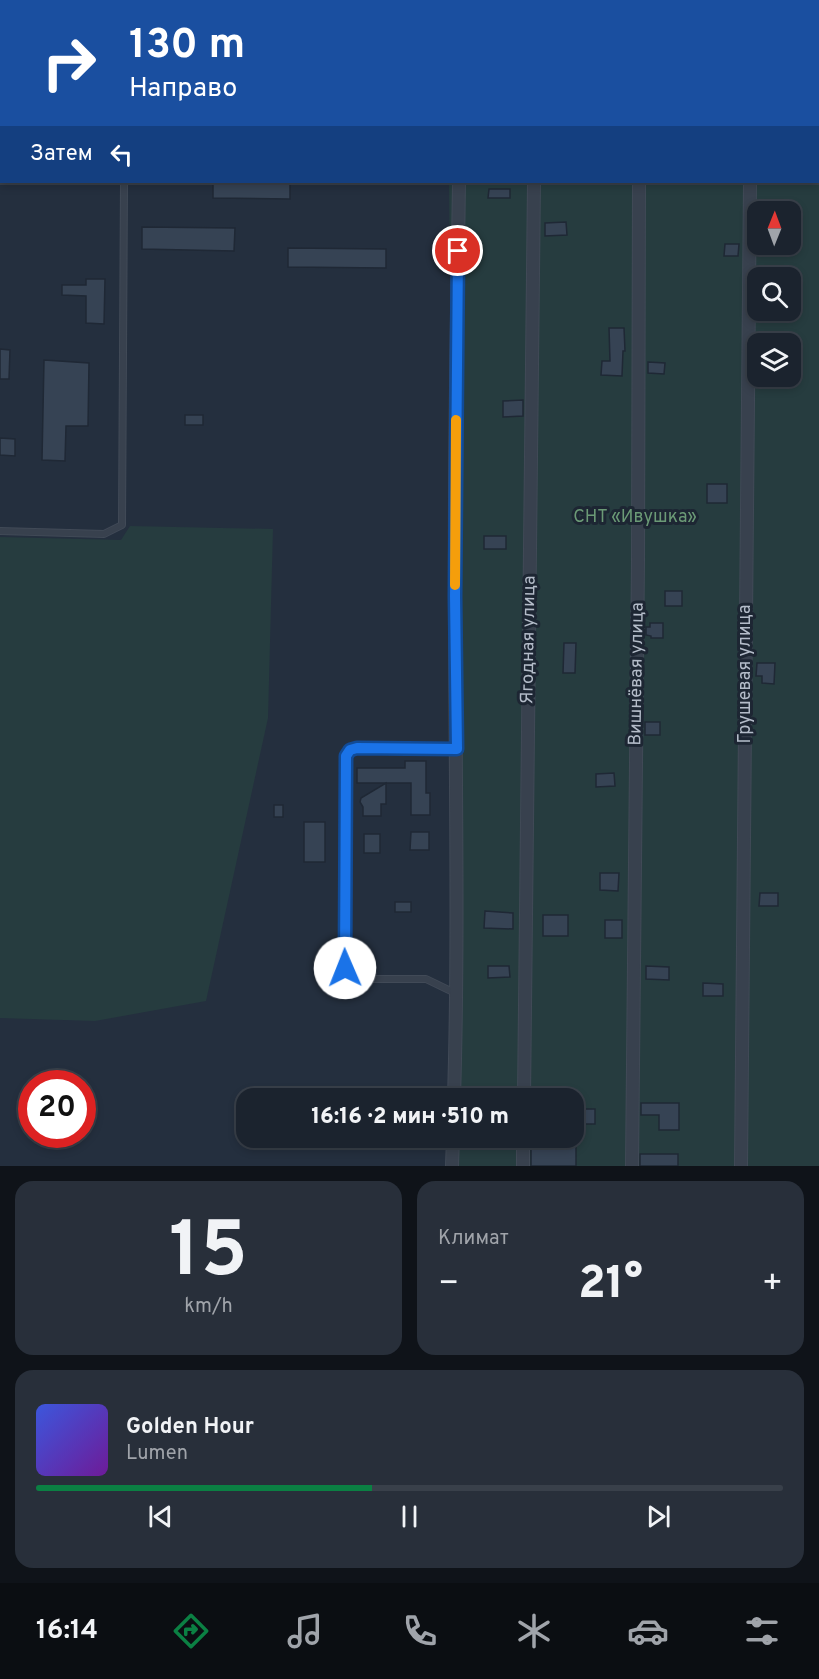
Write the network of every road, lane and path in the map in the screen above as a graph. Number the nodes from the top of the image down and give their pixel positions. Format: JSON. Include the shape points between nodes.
{"nodes":[{"id":1,"x":124,"y":183,"type":"edge"},
{"id":2,"x":459,"y":183,"type":"edge"},
{"id":3,"x":534,"y":183,"type":"edge"},
{"id":4,"x":639,"y":183,"type":"edge"},
{"id":5,"x":750,"y":183,"type":"edge"},
{"id":6,"x":0,"y":531,"type":"edge"},
{"id":7,"x":457,"y":749,"type":"junction"},
{"id":8,"x":457,"y":994,"type":"junction"},
{"id":9,"x":454,"y":1088,"type":"edge"},
{"id":10,"x":524,"y":1088,"type":"edge"},
{"id":11,"x":453,"y":1148,"type":"edge"},
{"id":12,"x":523,"y":1148,"type":"edge"},
{"id":13,"x":452,"y":1166,"type":"edge"},
{"id":14,"x":523,"y":1166,"type":"edge"},
{"id":15,"x":632,"y":1166,"type":"edge"},
{"id":16,"x":741,"y":1166,"type":"edge"}],
"edges":[{"from":1,"to":6,"type":"lane","via":[[122,525],[104,534]]},
{"from":2,"to":7,"type":"street"},
{"from":3,"to":10,"type":"street","name":"Ягодная улица"},
{"from":4,"to":15,"type":"street","name":"Вишнёвая улица"},
{"from":5,"to":16,"type":"street","name":"Грушевая улица"},
{"from":7,"to":8,"type":"street"},
{"from":7,"to":8,"type":"lane","via":[[357,748],[346,756],[345,959],[345,968],[356,977],[426,979]]},
{"from":8,"to":9,"type":"street"},
{"from":11,"to":13,"type":"street"},
{"from":12,"to":14,"type":"street"}]}
